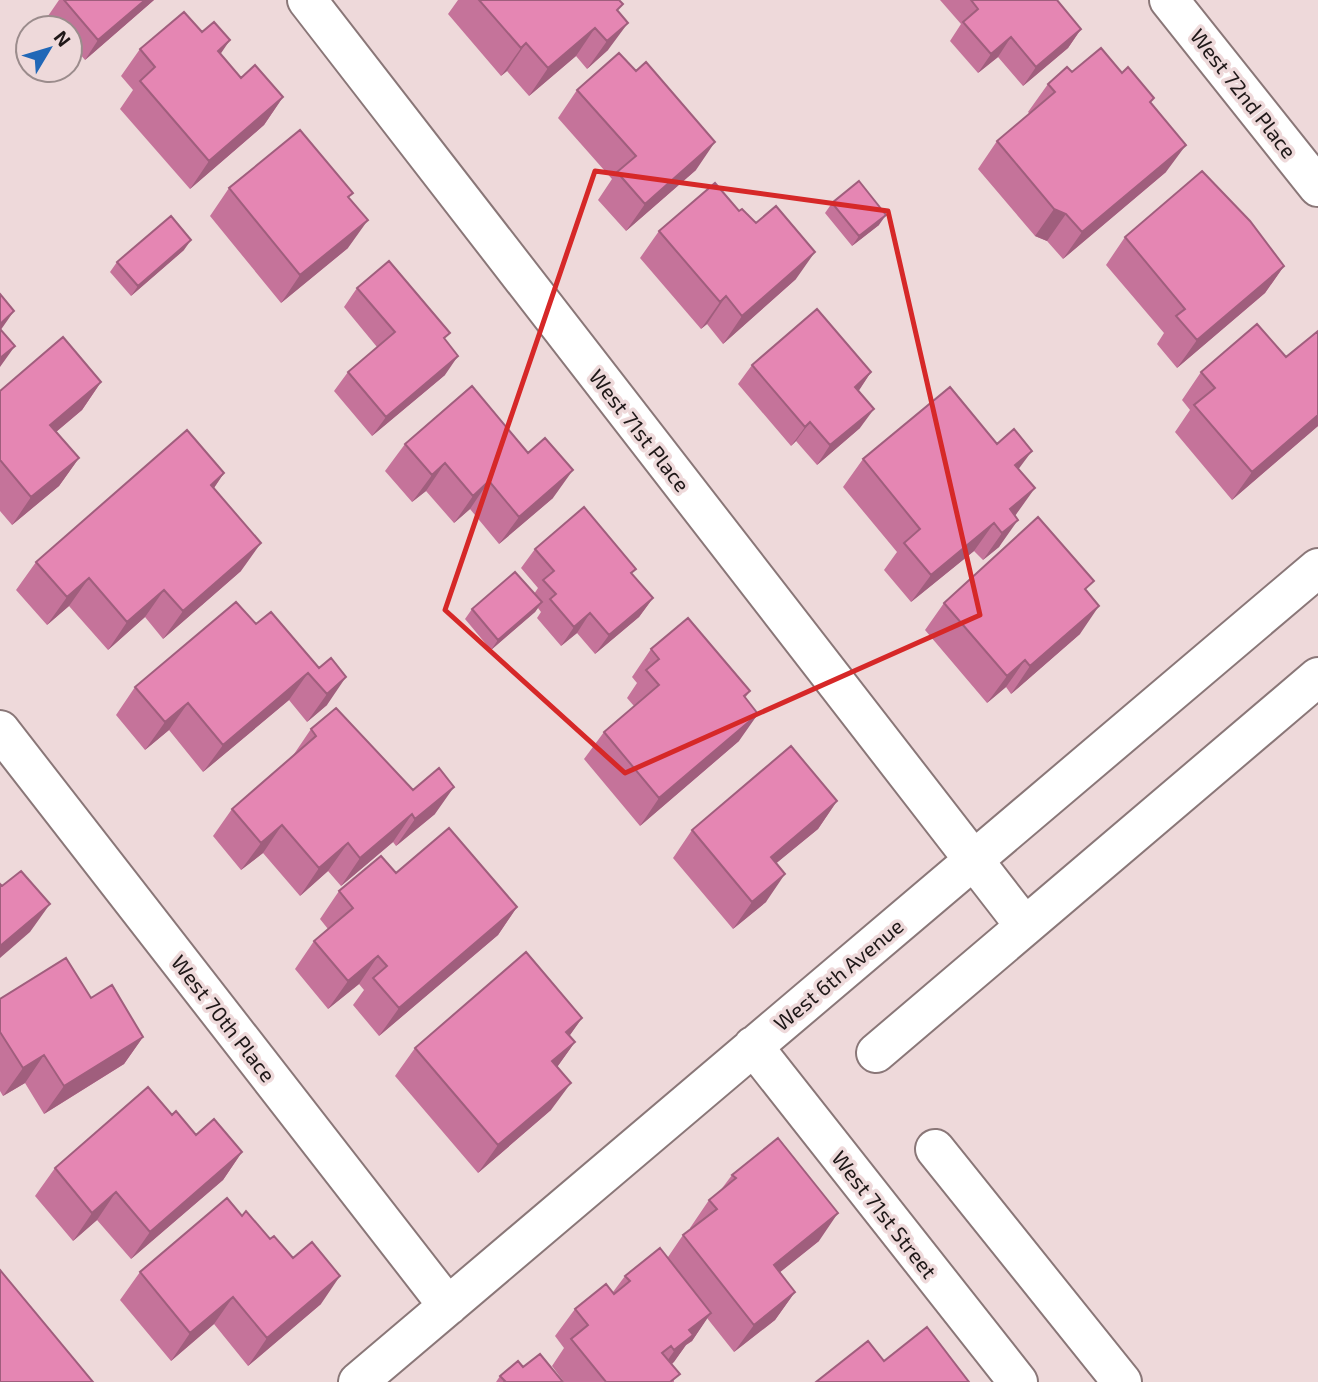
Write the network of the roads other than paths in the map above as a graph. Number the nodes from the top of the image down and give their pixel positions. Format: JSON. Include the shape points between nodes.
{"nodes":[{"id":1,"x":307,"y":0,"type":"edge"},
{"id":2,"x":1170,"y":0,"type":"edge"},
{"id":3,"x":1318,"y":187,"type":"edge"},
{"id":4,"x":1318,"y":568,"type":"edge"},
{"id":5,"x":1318,"y":677,"type":"edge"},
{"id":6,"x":0,"y":730,"type":"edge"},
{"id":7,"x":973,"y":859,"type":"junction"},
{"id":8,"x":1024,"y":925,"type":"junction"},
{"id":9,"x":752,"y":1046,"type":"junction"},
{"id":10,"x":876,"y":1053,"type":"dead end"},
{"id":11,"x":935,"y":1149,"type":"dead end"},
{"id":12,"x":449,"y":1306,"type":"junction"},
{"id":13,"x":358,"y":1382,"type":"edge"},
{"id":14,"x":1018,"y":1382,"type":"edge"},
{"id":15,"x":1122,"y":1382,"type":"edge"}],
"edges":[{"from":1,"to":7,"type":"street","name":"West 71st Place"},
{"from":2,"to":3,"type":"street","name":"West 72nd Place"},
{"from":4,"to":7,"type":"street","name":"West 6th Avenue"},
{"from":5,"to":8,"type":"street"},
{"from":6,"to":12,"type":"street","name":"West 70th Place"},
{"from":7,"to":8,"type":"street","name":"West 71st Place"},
{"from":7,"to":9,"type":"street","name":"West 6th Avenue"},
{"from":8,"to":10,"type":"street"},
{"from":9,"to":12,"type":"street","name":"West 6th Avenue"},
{"from":9,"to":14,"type":"street","name":"West 71st Street"},
{"from":11,"to":15,"type":"street"},
{"from":12,"to":13,"type":"street","name":"West 6th Avenue"}]}
